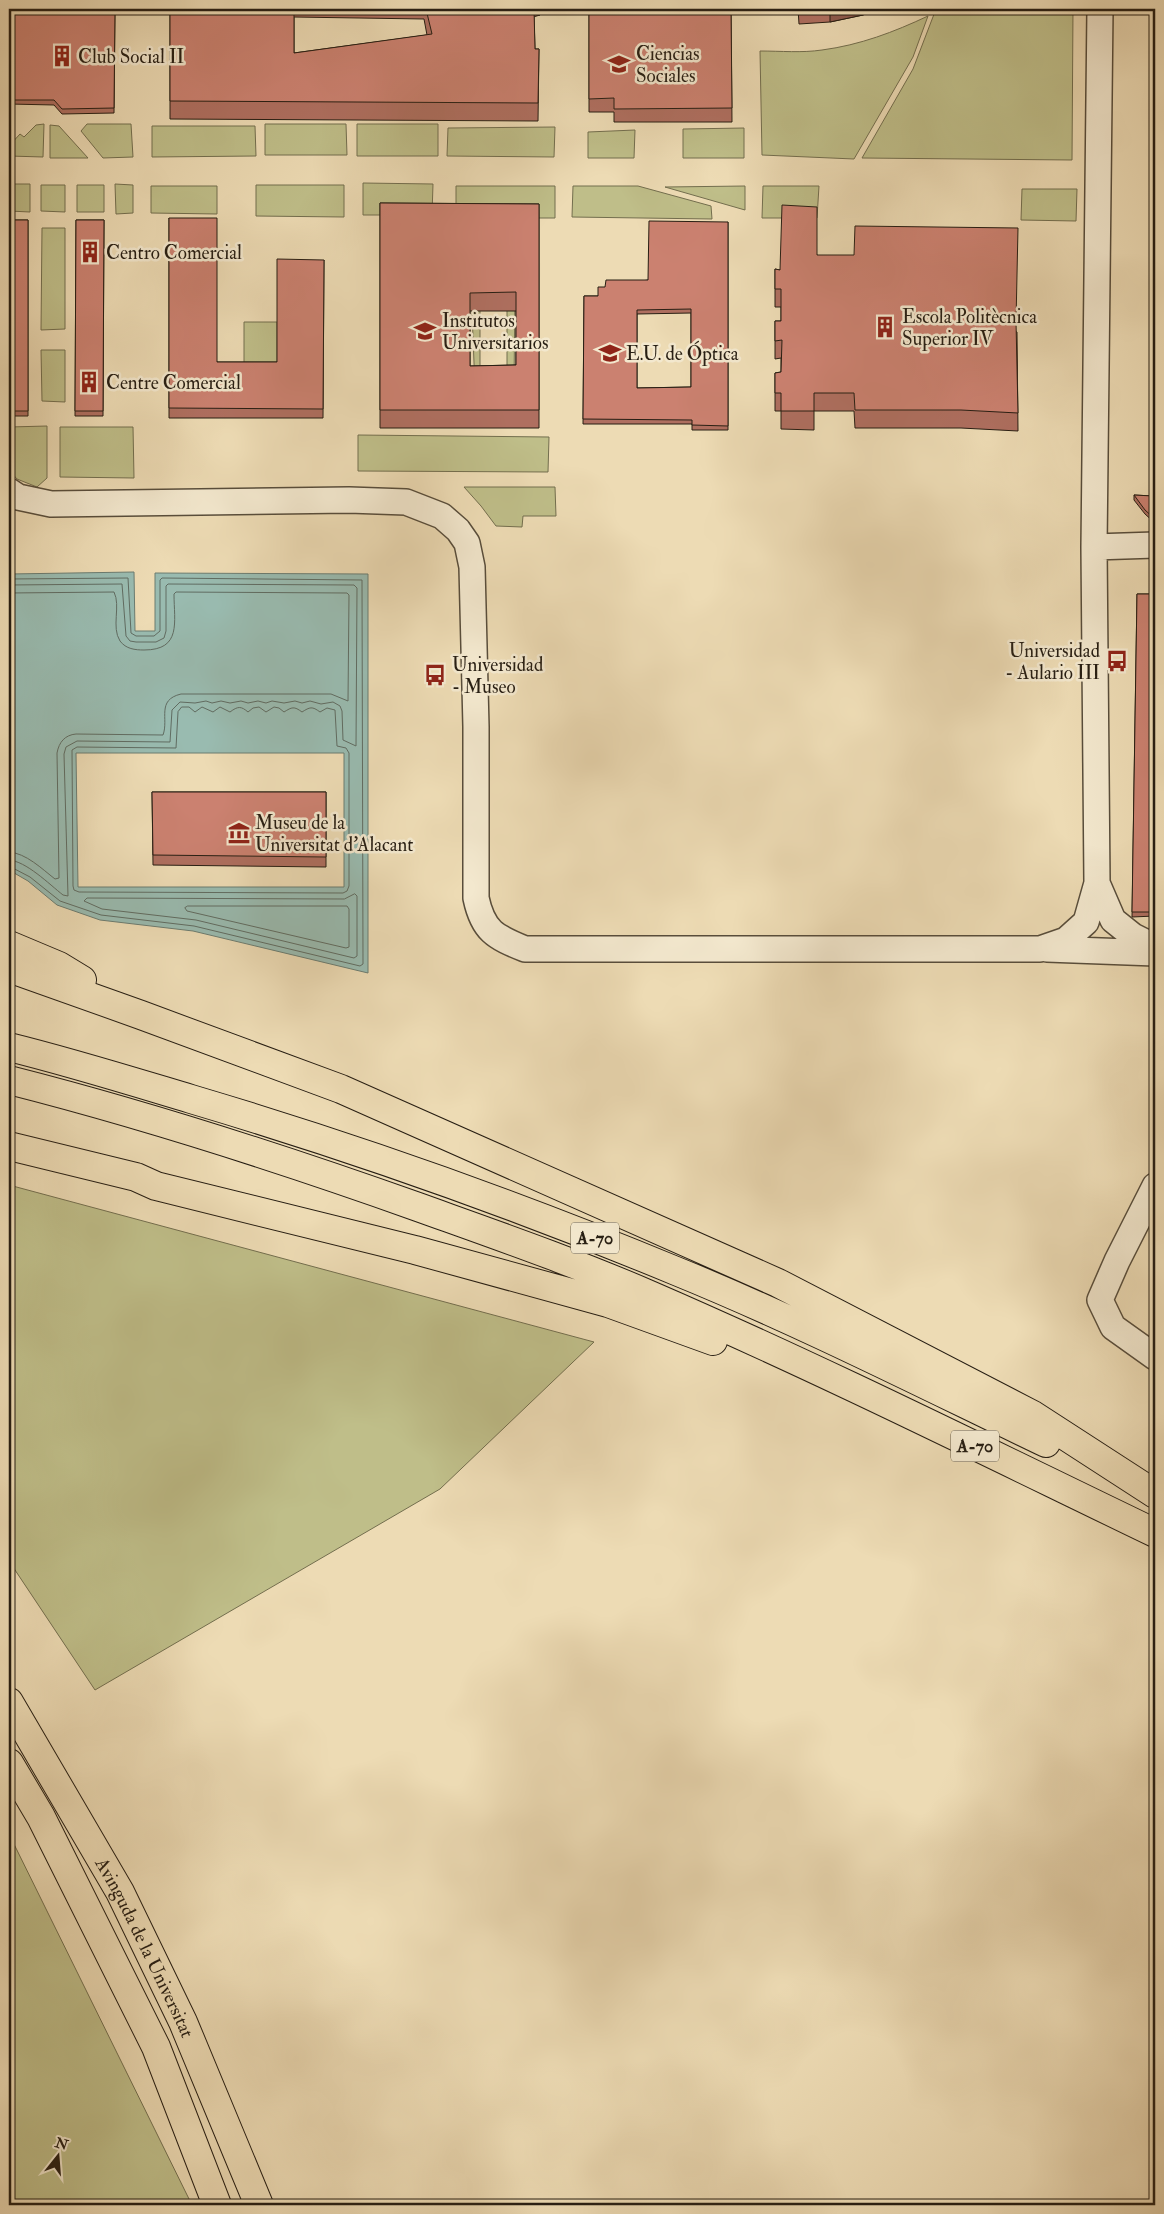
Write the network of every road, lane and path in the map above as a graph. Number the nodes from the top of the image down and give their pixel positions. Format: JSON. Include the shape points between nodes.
{"nodes":[{"id":1,"x":1100,"y":9,"type":"edge"},
{"id":2,"x":9,"y":491,"type":"edge"},
{"id":3,"x":51,"y":504,"type":"junction"},
{"id":4,"x":9,"y":506,"type":"edge"},
{"id":5,"x":1155,"y":545,"type":"edge"},
{"id":6,"x":1094,"y":547,"type":"junction"},
{"id":7,"x":1096,"y":883,"type":"junction"},
{"id":8,"x":9,"y":945,"type":"edge"},
{"id":9,"x":1155,"y":947,"type":"edge"},
{"id":10,"x":1040,"y":949,"type":"junction"},
{"id":11,"x":1155,"y":953,"type":"edge"},
{"id":12,"x":9,"y":960,"type":"edge"},
{"id":13,"x":9,"y":968,"type":"edge"},
{"id":14,"x":141,"y":1015,"type":"junction"},
{"id":15,"x":9,"y":1047,"type":"edge"},
{"id":16,"x":9,"y":1080,"type":"edge"},
{"id":17,"x":9,"y":1146,"type":"edge"},
{"id":18,"x":9,"y":1160,"type":"edge"},
{"id":19,"x":156,"y":1186,"type":"junction"},
{"id":20,"x":1155,"y":1186,"type":"edge"},
{"id":21,"x":1155,"y":1357,"type":"edge"},
{"id":22,"x":794,"y":1360,"type":"junction"},
{"id":23,"x":1155,"y":1495,"type":"edge"},
{"id":24,"x":1155,"y":1533,"type":"edge"},
{"id":25,"x":9,"y":1702,"type":"edge"},
{"id":26,"x":9,"y":1763,"type":"edge"},
{"id":27,"x":217,"y":2205,"type":"edge"},
{"id":28,"x":258,"y":2205,"type":"edge"}],
"edges":[{"from":1,"to":6,"type":"street"},
{"from":2,"to":3,"type":"street","via":[[18,497]]},
{"from":3,"to":4,"type":"street"},
{"from":3,"to":10,"type":"street","via":[[406,502],[442,516],[458,530],[467,543],[472,567],[476,898],[486,927],[498,938],[525,949]]},
{"from":5,"to":6,"type":"street"},
{"from":6,"to":7,"type":"street"},
{"from":7,"to":9,"type":"street","via":[[1113,920],[1133,936]]},
{"from":7,"to":10,"type":"street","via":[[1086,922],[1066,940]]},
{"from":8,"to":14,"type":"main road","via":[[59,966]]},
{"from":10,"to":11,"type":"street"},
{"from":12,"to":14,"type":"main road"},
{"from":13,"to":14,"type":"main road"},
{"from":14,"to":23,"type":"main road","via":[[341,1089],[778,1283],[1033,1416]]},
{"from":15,"to":23,"type":"main road","number":"A-70","via":[[309,1134],[506,1203],[678,1272],[833,1341]]},
{"from":16,"to":22,"type":"main road","number":"A-70","via":[[321,1173],[534,1248],[639,1290]]},
{"from":17,"to":19,"type":"main road","via":[[136,1177]]},
{"from":18,"to":19,"type":"main road","via":[[133,1186]]},
{"from":19,"to":22,"type":"main road","via":[[424,1252],[608,1303],[718,1343]]},
{"from":20,"to":21,"type":"street","via":[[1100,1300],[1113,1327]]},
{"from":22,"to":24,"type":"main road","number":"A-70"},
{"from":25,"to":28,"type":"main road","name":"Avinguda de la Universitat","via":[[120,1892],[183,2022]]},
{"from":26,"to":27,"type":"main road","name":"Avinguda de la Universitat","via":[[41,1817],[156,2046]]}]}
